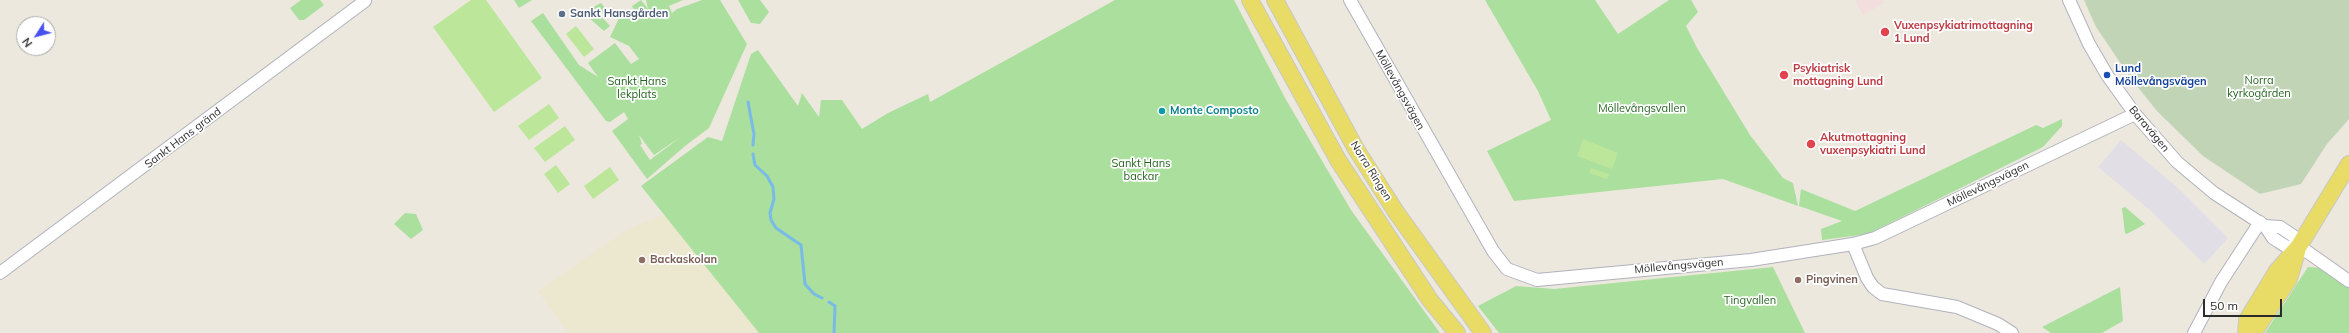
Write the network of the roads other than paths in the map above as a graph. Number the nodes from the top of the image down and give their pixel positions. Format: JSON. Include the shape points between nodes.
{"nodes":[{"id":1,"x":1250,"y":0,"type":"edge"},
{"id":2,"x":1275,"y":0,"type":"edge"},
{"id":3,"x":1350,"y":0,"type":"edge"},
{"id":4,"x":2069,"y":0,"type":"edge"},
{"id":5,"x":365,"y":1,"type":"edge"},
{"id":6,"x":2135,"y":114,"type":"junction"},
{"id":7,"x":2349,"y":164,"type":"edge"},
{"id":8,"x":2263,"y":224,"type":"junction"},
{"id":9,"x":1854,"y":244,"type":"junction"},
{"id":10,"x":2299,"y":246,"type":"junction"},
{"id":11,"x":0,"y":273,"type":"edge"},
{"id":12,"x":2349,"y":281,"type":"edge"},
{"id":13,"x":1457,"y":333,"type":"edge"},
{"id":14,"x":1483,"y":333,"type":"edge"},
{"id":15,"x":2012,"y":333,"type":"edge"},
{"id":16,"x":2194,"y":333,"type":"edge"},
{"id":17,"x":2246,"y":333,"type":"edge"},
{"id":18,"x":2252,"y":333,"type":"edge"}],
"edges":[{"from":1,"to":13,"type":"main road","name":"Norra Ringen","via":[[1338,160],[1430,300]]},
{"from":2,"to":14,"type":"main road","name":"Norra Ringen","via":[[1356,149],[1396,212]]},
{"from":3,"to":9,"type":"street","name":"Möllevångsvägen","via":[[1493,251],[1502,264],[1513,273],[1537,280],[1751,260]]},
{"from":4,"to":6,"type":"street","name":"Baravägen","via":[[2089,44]]},
{"from":5,"to":11,"type":"street","name":"Sankt Hans gränd"},
{"from":6,"to":8,"type":"street","name":"Baravägen","via":[[2177,162],[2214,193]]},
{"from":6,"to":9,"type":"street","name":"Möllevångsvägen","via":[[1875,238]]},
{"from":7,"to":10,"type":"main road"},
{"from":8,"to":10,"type":"street","name":"Baravägen","via":[[2280,227],[2294,237]]},
{"from":8,"to":16,"type":"street","via":[[2221,282]]},
{"from":9,"to":15,"type":"street","via":[[1867,278],[1882,294],[1957,308],[1998,324]]},
{"from":10,"to":12,"type":"street","name":"Baravägen"},
{"from":10,"to":17,"type":"main road","via":[[2277,271],[2247,320]]},
{"from":10,"to":18,"type":"main road","via":[[2289,279]]}]}
